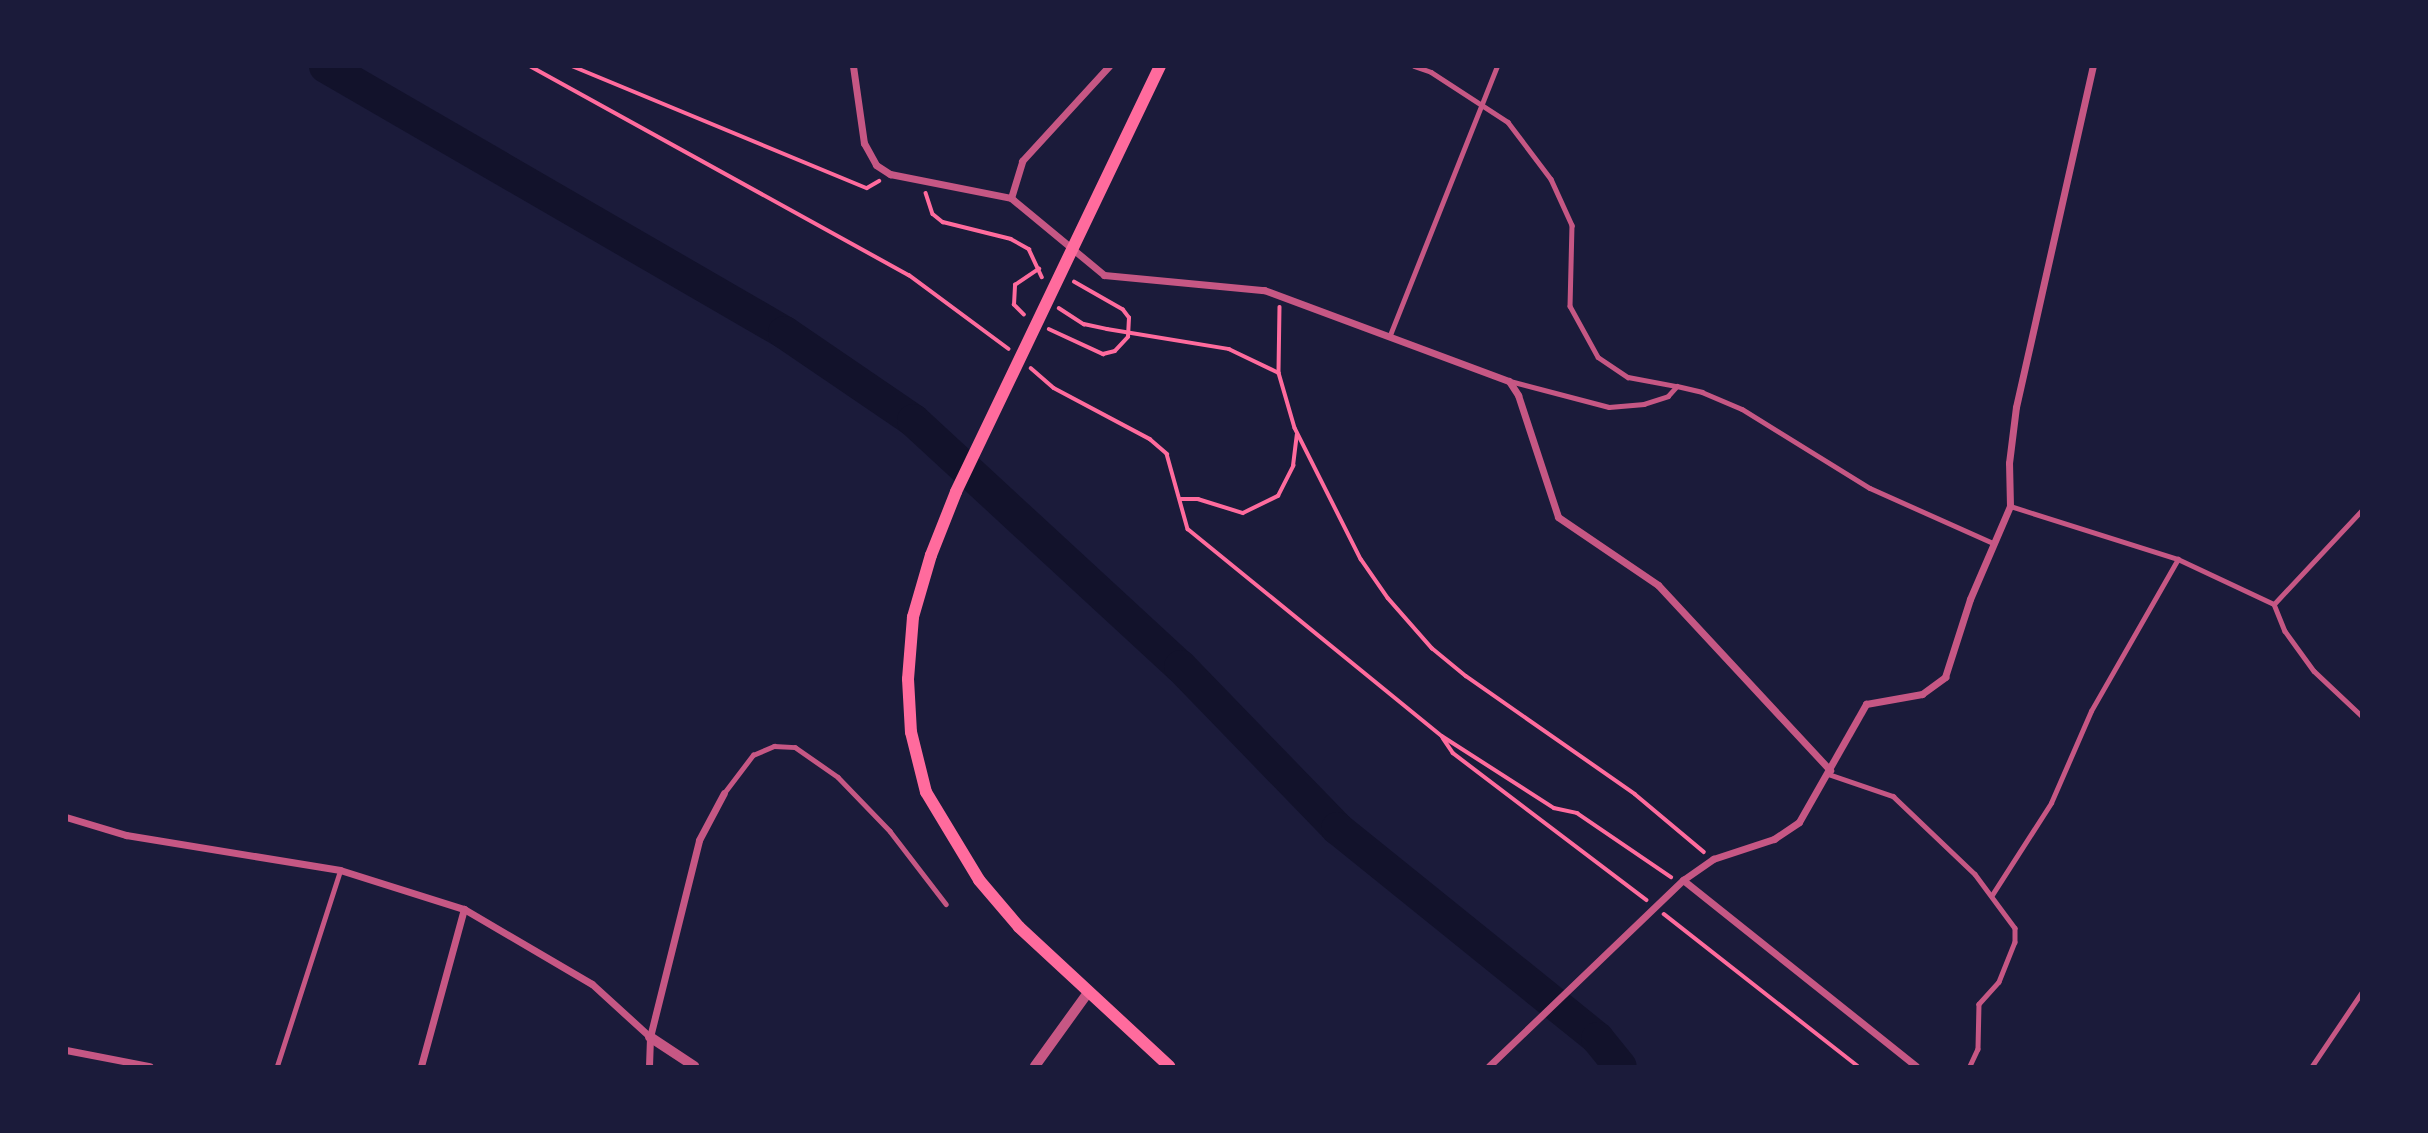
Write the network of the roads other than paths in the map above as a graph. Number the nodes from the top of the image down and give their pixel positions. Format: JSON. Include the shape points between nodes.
{"nodes":[{"id":1,"x":853,"y":66,"type":"edge"},
{"id":2,"x":1109,"y":66,"type":"edge"},
{"id":3,"x":1160,"y":66,"type":"edge"},
{"id":4,"x":1296,"y":66,"type":"edge"},
{"id":5,"x":1317,"y":66,"type":"edge"},
{"id":6,"x":1414,"y":66,"type":"edge"},
{"id":7,"x":1497,"y":66,"type":"edge"},
{"id":8,"x":2093,"y":66,"type":"edge"},
{"id":9,"x":1484,"y":104,"type":"junction"},
{"id":10,"x":1011,"y":198,"type":"junction"},
{"id":11,"x":1390,"y":335,"type":"junction"},
{"id":12,"x":1509,"y":380,"type":"junction"},
{"id":13,"x":1676,"y":386,"type":"junction"},
{"id":14,"x":2010,"y":506,"type":"junction"},
{"id":15,"x":2361,"y":510,"type":"edge"},
{"id":16,"x":1993,"y":543,"type":"junction"},
{"id":17,"x":2178,"y":559,"type":"junction"},
{"id":18,"x":2274,"y":604,"type":"junction"},
{"id":19,"x":2361,"y":716,"type":"edge"},
{"id":20,"x":1829,"y":772,"type":"junction"},
{"id":21,"x":724,"y":793,"type":"joint"},
{"id":22,"x":66,"y":817,"type":"edge"},
{"id":23,"x":340,"y":870,"type":"junction"},
{"id":24,"x":1683,"y":880,"type":"junction"},
{"id":25,"x":1992,"y":895,"type":"junction"},
{"id":26,"x":946,"y":904,"type":"dead end"},
{"id":27,"x":464,"y":909,"type":"junction"},
{"id":28,"x":2361,"y":992,"type":"edge"},
{"id":29,"x":1087,"y":994,"type":"junction"},
{"id":30,"x":650,"y":1037,"type":"junction"},
{"id":31,"x":66,"y":1050,"type":"edge"},
{"id":32,"x":149,"y":1066,"type":"edge"},
{"id":33,"x":277,"y":1066,"type":"edge"},
{"id":34,"x":421,"y":1066,"type":"edge"},
{"id":35,"x":649,"y":1066,"type":"edge"},
{"id":36,"x":694,"y":1066,"type":"edge"},
{"id":37,"x":1035,"y":1066,"type":"edge"},
{"id":38,"x":1169,"y":1066,"type":"edge"},
{"id":39,"x":1489,"y":1066,"type":"edge"},
{"id":40,"x":1916,"y":1066,"type":"edge"},
{"id":41,"x":1970,"y":1066,"type":"edge"},
{"id":42,"x":2312,"y":1066,"type":"edge"}],
"edges":[{"from":1,"to":10,"type":"street","via":[[864,143],[876,165],[926,184]]},
{"from":2,"to":10,"type":"street","via":[[1022,161]]},
{"from":3,"to":29,"type":"main road","via":[[956,492],[931,555],[914,617],[908,680],[911,732],[926,792],[979,880],[1019,928]]},
{"from":4,"to":5,"type":"lane"},
{"from":6,"to":9,"type":"lane"},
{"from":7,"to":9,"type":"lane"},
{"from":8,"to":14,"type":"street","via":[[2016,407],[2009,463]]},
{"from":9,"to":11,"type":"lane"},
{"from":9,"to":13,"type":"lane","via":[[1507,122],[1563,199],[1572,225],[1570,306],[1598,358],[1628,377]]},
{"from":10,"to":11,"type":"street","via":[[1104,275],[1231,285],[1280,295]]},
{"from":11,"to":12,"type":"street"},
{"from":12,"to":13,"type":"lane","via":[[1609,407],[1644,404],[1668,396]]},
{"from":12,"to":20,"type":"street","via":[[1558,517],[1658,584]]},
{"from":13,"to":16,"type":"lane","via":[[1742,410],[1870,488]]},
{"from":14,"to":16,"type":"street"},
{"from":14,"to":17,"type":"lane"},
{"from":15,"to":18,"type":"lane"},
{"from":16,"to":20,"type":"street","via":[[1945,677],[1922,694],[1866,704]]},
{"from":17,"to":18,"type":"lane"},
{"from":17,"to":25,"type":"lane","via":[[2091,711],[2051,803]]},
{"from":18,"to":19,"type":"lane","via":[[2285,631],[2314,671]]},
{"from":20,"to":24,"type":"street","via":[[1808,810],[1788,831],[1713,859]]},
{"from":20,"to":25,"type":"lane","via":[[1893,796]]},
{"from":21,"to":26,"type":"lane","via":[[753,755],[774,746],[795,747],[838,777],[890,831]]},
{"from":21,"to":30,"type":"street","via":[[699,840]]},
{"from":22,"to":23,"type":"street","via":[[126,835]]},
{"from":23,"to":27,"type":"street"},
{"from":23,"to":33,"type":"lane"},
{"from":24,"to":39,"type":"street"},
{"from":24,"to":40,"type":"street"},
{"from":25,"to":41,"type":"lane","via":[[2015,928],[2015,942],[1999,982],[1979,1004],[1978,1049]]},
{"from":27,"to":30,"type":"street","via":[[592,984]]},
{"from":27,"to":34,"type":"street"},
{"from":28,"to":42,"type":"lane"},
{"from":29,"to":37,"type":"street"},
{"from":29,"to":38,"type":"main road"},
{"from":30,"to":35,"type":"street"},
{"from":30,"to":36,"type":"street"},
{"from":31,"to":32,"type":"street"}]}
